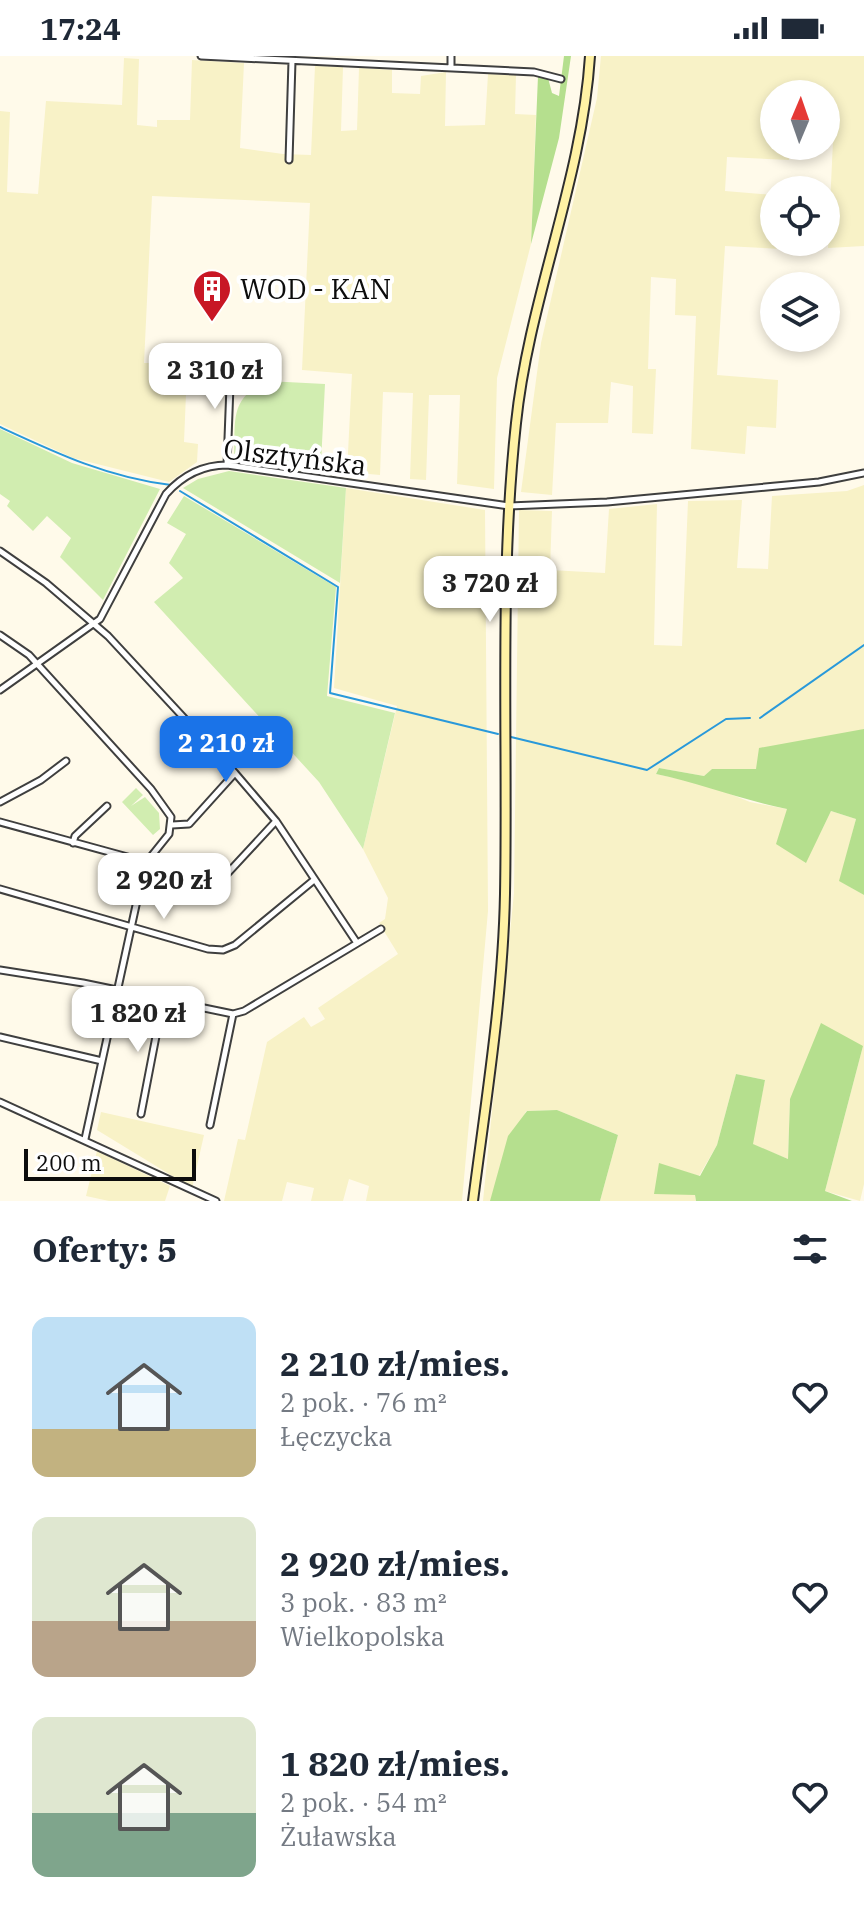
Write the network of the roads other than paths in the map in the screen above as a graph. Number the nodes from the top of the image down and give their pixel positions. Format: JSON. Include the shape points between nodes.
{"nodes":[{"id":1,"x":201,"y":56,"type":"edge"},
{"id":2,"x":451,"y":56,"type":"edge"},
{"id":3,"x":590,"y":56,"type":"edge"},
{"id":4,"x":240,"y":57,"type":"edge"},
{"id":5,"x":292,"y":61,"type":"junction"},
{"id":6,"x":451,"y":68,"type":"junction"},
{"id":7,"x":561,"y":79,"type":"dead end"},
{"id":8,"x":289,"y":160,"type":"dead end"},
{"id":9,"x":231,"y":359,"type":"dead end"},
{"id":10,"x":227,"y":465,"type":"junction"},
{"id":11,"x":864,"y":473,"type":"edge"},
{"id":12,"x":509,"y":506,"type":"junction"},
{"id":13,"x":0,"y":551,"type":"edge"},
{"id":14,"x":94,"y":624,"type":"junction"},
{"id":15,"x":0,"y":635,"type":"edge"},
{"id":16,"x":37,"y":665,"type":"junction"},
{"id":17,"x":0,"y":690,"type":"edge"},
{"id":18,"x":66,"y":761,"type":"dead end"},
{"id":19,"x":235,"y":773,"type":"junction"},
{"id":20,"x":0,"y":802,"type":"edge"},
{"id":21,"x":107,"y":806,"type":"dead end"},
{"id":22,"x":276,"y":821,"type":"junction"},
{"id":23,"x":0,"y":822,"type":"edge"},
{"id":24,"x":172,"y":825,"type":"junction"},
{"id":25,"x":73,"y":843,"type":"junction"},
{"id":26,"x":145,"y":864,"type":"junction"},
{"id":27,"x":314,"y":880,"type":"junction"},
{"id":28,"x":0,"y":889,"type":"edge"},
{"id":29,"x":130,"y":927,"type":"junction"},
{"id":30,"x":381,"y":929,"type":"dead end"},
{"id":31,"x":357,"y":943,"type":"junction"},
{"id":32,"x":0,"y":970,"type":"edge"},
{"id":33,"x":118,"y":990,"type":"junction"},
{"id":34,"x":163,"y":1000,"type":"junction"},
{"id":35,"x":233,"y":1014,"type":"junction"},
{"id":36,"x":0,"y":1037,"type":"edge"},
{"id":37,"x":102,"y":1061,"type":"junction"},
{"id":38,"x":0,"y":1102,"type":"edge"},
{"id":39,"x":141,"y":1114,"type":"dead end"},
{"id":40,"x":210,"y":1125,"type":"dead end"},
{"id":41,"x":85,"y":1139,"type":"junction"},
{"id":42,"x":216,"y":1201,"type":"edge"},
{"id":43,"x":473,"y":1201,"type":"edge"}],
"edges":[{"from":1,"to":4,"type":"street"},
{"from":2,"to":6,"type":"street"},
{"from":3,"to":12,"type":"main road","via":[[582,127],[530,332]]},
{"from":4,"to":5,"type":"street"},
{"from":5,"to":6,"type":"street"},
{"from":5,"to":8,"type":"street"},
{"from":6,"to":7,"type":"street","via":[[542,73]]},
{"from":9,"to":10,"type":"street"},
{"from":10,"to":12,"type":"street","name":"Olsztyńska"},
{"from":10,"to":14,"type":"street","name":"Olsztyńska","via":[[189,475],[166,494]]},
{"from":11,"to":12,"type":"street","name":"Olsztyńska","via":[[819,482],[548,507]]},
{"from":12,"to":43,"type":"main road","via":[[505,898]]},
{"from":13,"to":14,"type":"street"},
{"from":14,"to":16,"type":"street","name":"Olsztyńska"},
{"from":14,"to":19,"type":"street"},
{"from":15,"to":16,"type":"street"},
{"from":16,"to":17,"type":"street","name":"Olsztyńska"},
{"from":16,"to":24,"type":"street","via":[[168,809]]},
{"from":18,"to":20,"type":"street"},
{"from":19,"to":22,"type":"street"},
{"from":19,"to":24,"type":"street","via":[[189,824]]},
{"from":21,"to":25,"type":"street"},
{"from":22,"to":26,"type":"street","via":[[215,881]]},
{"from":22,"to":27,"type":"street"},
{"from":23,"to":25,"type":"street"},
{"from":24,"to":26,"type":"street"},
{"from":25,"to":26,"type":"street"},
{"from":26,"to":29,"type":"street"},
{"from":27,"to":29,"type":"street","via":[[223,950]]},
{"from":27,"to":31,"type":"street"},
{"from":28,"to":29,"type":"street"},
{"from":29,"to":33,"type":"street"},
{"from":30,"to":31,"type":"street"},
{"from":31,"to":35,"type":"street"},
{"from":32,"to":33,"type":"street"},
{"from":33,"to":34,"type":"street"},
{"from":33,"to":37,"type":"street"},
{"from":34,"to":35,"type":"street"},
{"from":34,"to":39,"type":"street"},
{"from":35,"to":40,"type":"street"},
{"from":36,"to":37,"type":"street"},
{"from":37,"to":41,"type":"street"},
{"from":38,"to":41,"type":"street"},
{"from":41,"to":42,"type":"street"}]}
